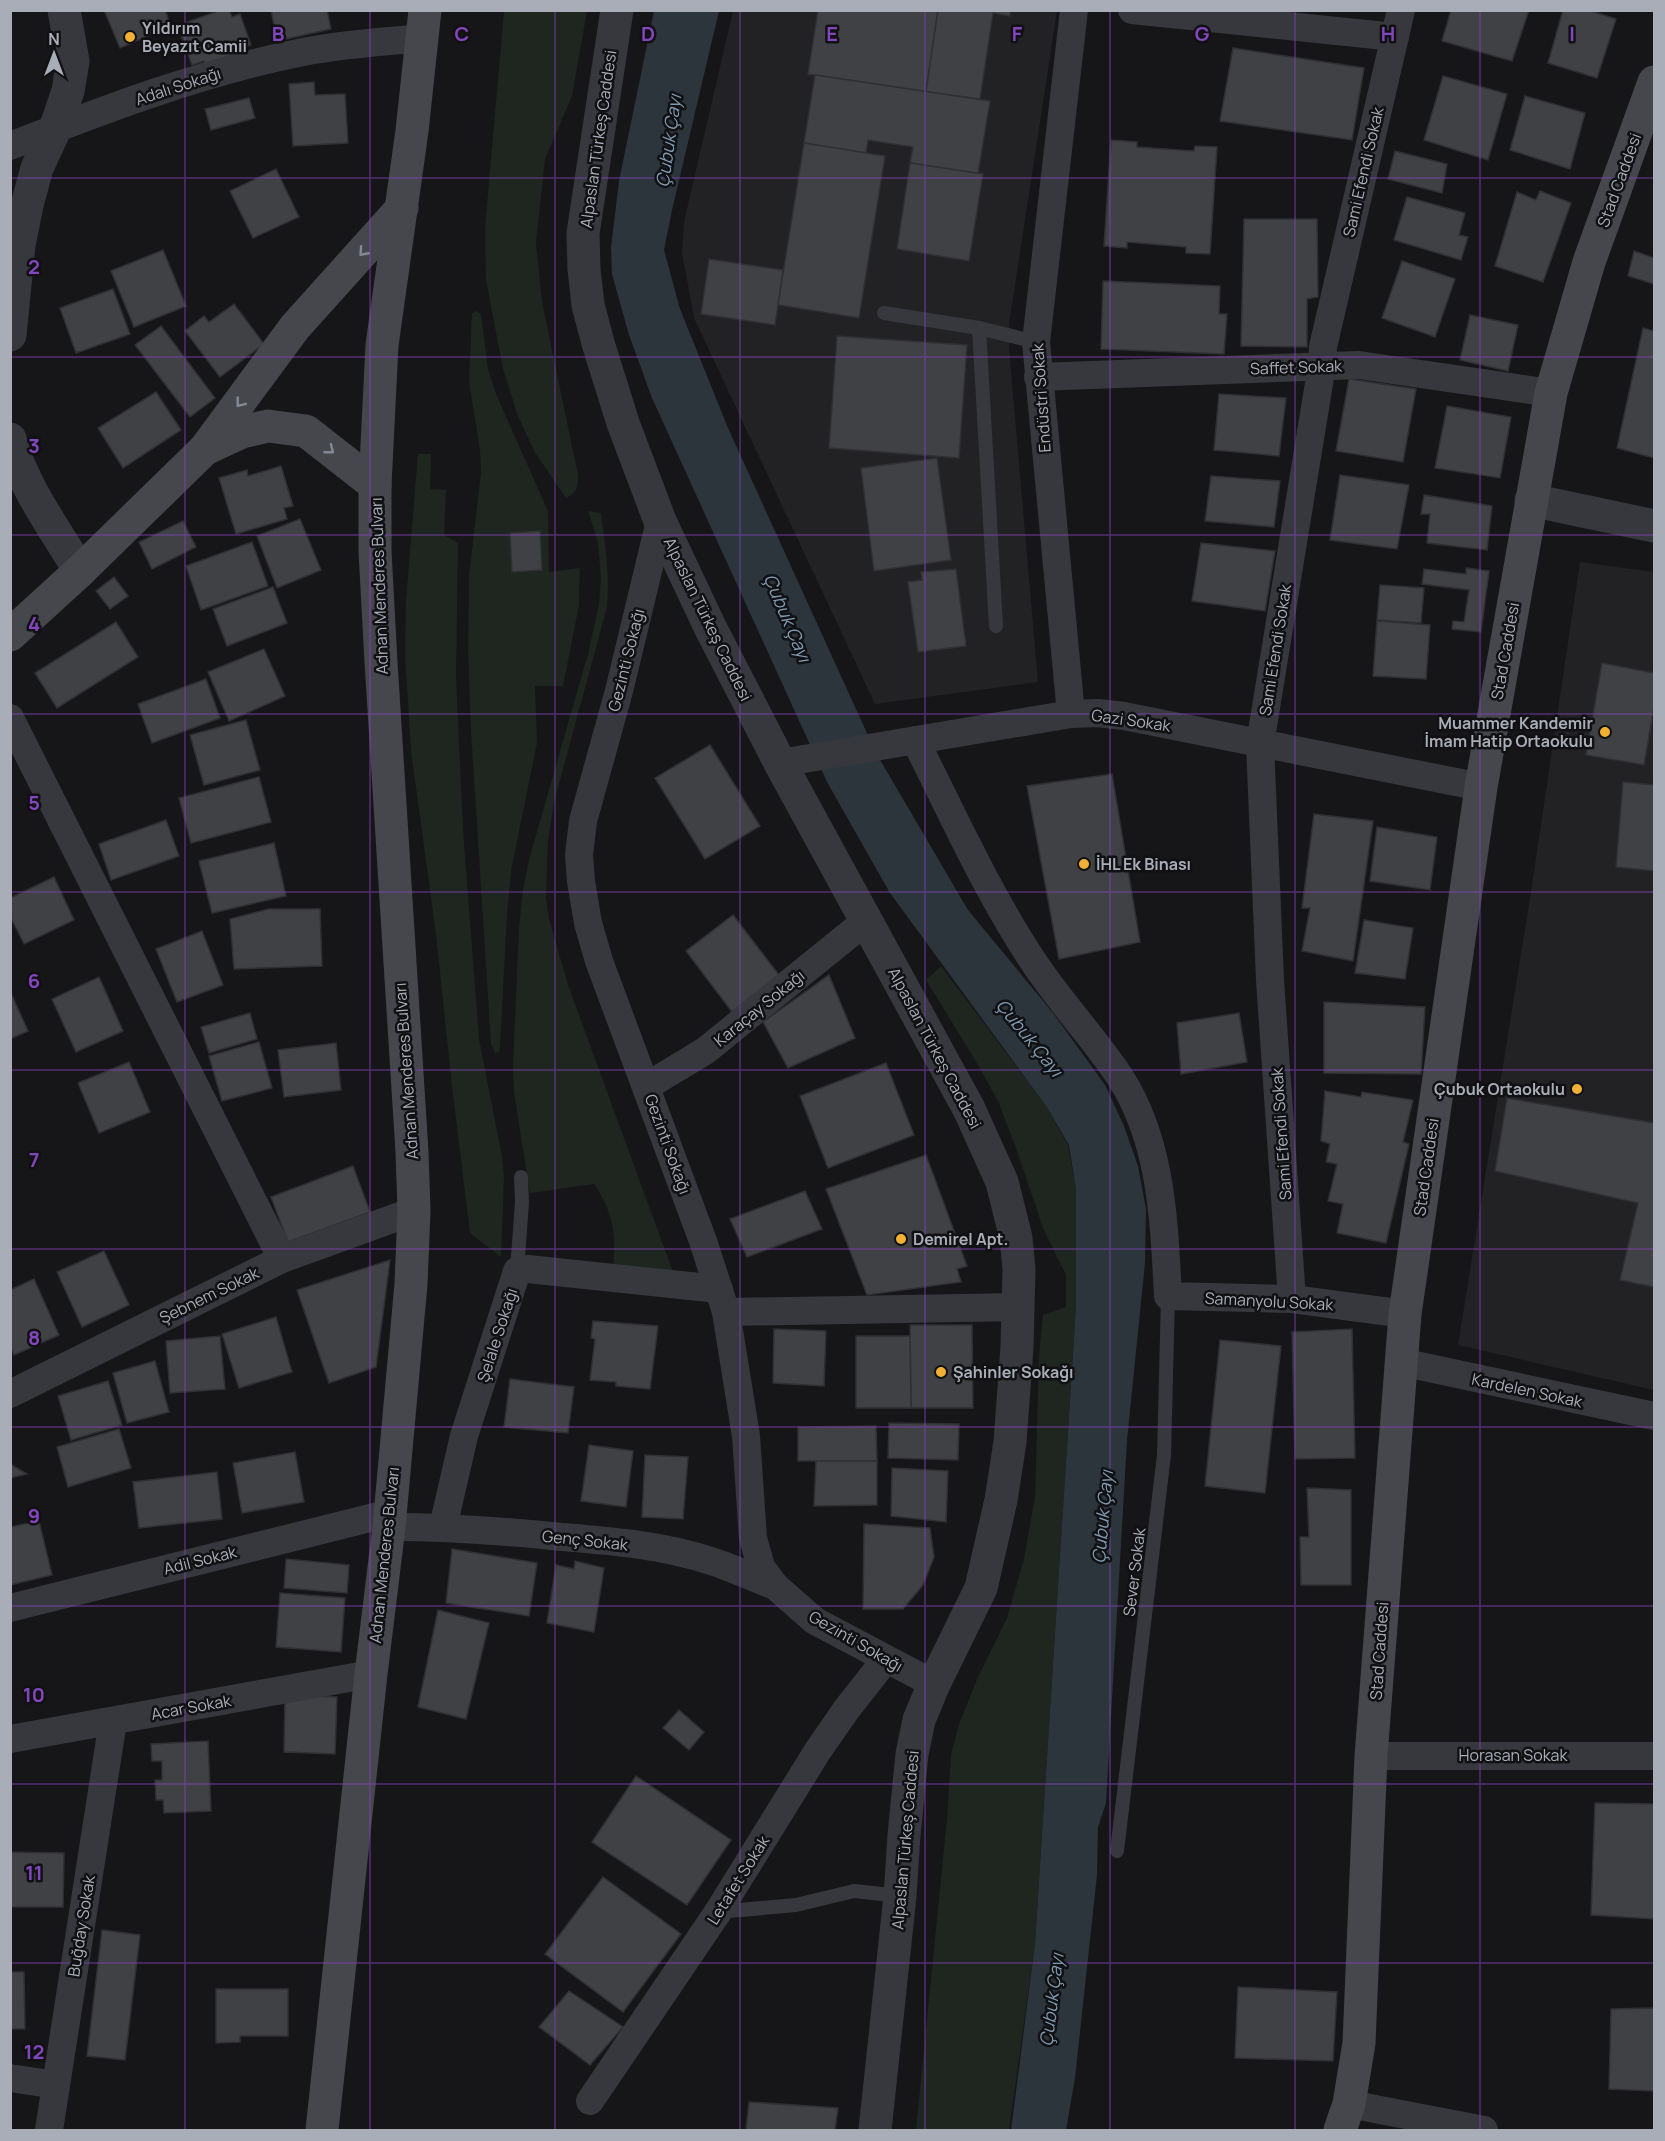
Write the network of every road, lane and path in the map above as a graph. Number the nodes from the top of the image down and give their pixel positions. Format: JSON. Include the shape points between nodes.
{"nodes":[{"id":1,"x":63,"y":10,"type":"edge"},
{"id":2,"x":617,"y":10,"type":"edge"},
{"id":3,"x":1074,"y":10,"type":"edge"},
{"id":4,"x":1132,"y":10,"type":"edge"},
{"id":5,"x":423,"y":24,"type":"edge"},
{"id":6,"x":1398,"y":24,"type":"edge"},
{"id":7,"x":1654,"y":82,"type":"edge"},
{"id":8,"x":55,"y":129,"type":"junction"},
{"id":9,"x":10,"y":146,"type":"edge"},
{"id":10,"x":402,"y":208,"type":"junction"},
{"id":11,"x":884,"y":313,"type":"dead end"},
{"id":12,"x":979,"y":328,"type":"junction"},
{"id":13,"x":10,"y":335,"type":"edge"},
{"id":14,"x":1036,"y":342,"type":"junction"},
{"id":15,"x":1322,"y":365,"type":"junction"},
{"id":16,"x":1038,"y":377,"type":"junction"},
{"id":17,"x":1551,"y":393,"type":"junction"},
{"id":18,"x":10,"y":439,"type":"edge"},
{"id":19,"x":205,"y":449,"type":"junction"},
{"id":20,"x":375,"y":485,"type":"junction"},
{"id":21,"x":1531,"y":500,"type":"junction"},
{"id":22,"x":660,"y":521,"type":"junction"},
{"id":23,"x":1654,"y":526,"type":"edge"},
{"id":24,"x":80,"y":571,"type":"junction"},
{"id":25,"x":996,"y":626,"type":"dead end"},
{"id":26,"x":10,"y":635,"type":"edge"},
{"id":27,"x":1071,"y":714,"type":"junction"},
{"id":28,"x":10,"y":718,"type":"edge"},
{"id":29,"x":915,"y":740,"type":"junction"},
{"id":30,"x":1260,"y":744,"type":"junction"},
{"id":31,"x":780,"y":763,"type":"junction"},
{"id":32,"x":1481,"y":787,"type":"junction"},
{"id":33,"x":866,"y":921,"type":"junction"},
{"id":34,"x":647,"y":1086,"type":"junction"},
{"id":35,"x":521,"y":1177,"type":"dead end"},
{"id":36,"x":414,"y":1210,"type":"junction"},
{"id":37,"x":282,"y":1259,"type":"junction"},
{"id":38,"x":517,"y":1270,"type":"junction"},
{"id":39,"x":1168,"y":1296,"type":"junction"},
{"id":40,"x":1292,"y":1299,"type":"junction"},
{"id":41,"x":722,"y":1301,"type":"junction"},
{"id":42,"x":1019,"y":1307,"type":"junction"},
{"id":43,"x":1405,"y":1314,"type":"junction"},
{"id":44,"x":1401,"y":1362,"type":"junction"},
{"id":45,"x":10,"y":1394,"type":"edge"},
{"id":46,"x":1654,"y":1416,"type":"edge"},
{"id":47,"x":390,"y":1520,"type":"junction"},
{"id":48,"x":443,"y":1527,"type":"junction"},
{"id":49,"x":775,"y":1586,"type":"junction"},
{"id":50,"x":10,"y":1608,"type":"edge"},
{"id":51,"x":886,"y":1659,"type":"junction"},
{"id":52,"x":371,"y":1674,"type":"junction"},
{"id":53,"x":934,"y":1684,"type":"junction"},
{"id":54,"x":113,"y":1721,"type":"junction"},
{"id":55,"x":10,"y":1739,"type":"edge"},
{"id":56,"x":1371,"y":1756,"type":"junction"},
{"id":57,"x":1654,"y":1756,"type":"edge"},
{"id":58,"x":1117,"y":1851,"type":"dead end"},
{"id":59,"x":900,"y":1896,"type":"junction"},
{"id":60,"x":718,"y":1912,"type":"junction"},
{"id":61,"x":10,"y":2078,"type":"edge"},
{"id":62,"x":56,"y":2085,"type":"junction"},
{"id":63,"x":590,"y":2101,"type":"dead end"},
{"id":64,"x":1344,"y":2117,"type":"edge"},
{"id":65,"x":49,"y":2130,"type":"edge"},
{"id":66,"x":322,"y":2130,"type":"edge"},
{"id":67,"x":875,"y":2130,"type":"edge"},
{"id":68,"x":1484,"y":2130,"type":"edge"}],
"edges":[{"from":1,"to":8,"type":"street","via":[[73,61]]},
{"from":2,"to":22,"type":"street","name":"Alpaslan Türkeş Caddesi","via":[[588,196],[584,269],[597,343]]},
{"from":3,"to":14,"type":"street","name":"Endüstri Sokak"},
{"from":4,"to":6,"type":"street"},
{"from":5,"to":8,"type":"street","name":"Adalı Sokağı","via":[[216,73]]},
{"from":5,"to":10,"type":"main road","name":"Adnan Menderes Bulvarı"},
{"from":6,"to":15,"type":"street","name":"Sami Efendi Sokak"},
{"from":7,"to":17,"type":"main road","name":"Stad Caddesi","via":[[1589,262]]},
{"from":8,"to":9,"type":"street","name":"Adalı Sokağı"},
{"from":8,"to":13,"type":"street","via":[[37,168],[27,205]]},
{"from":10,"to":19,"type":"main road","one_way":true,"via":[[295,327]]},
{"from":10,"to":20,"type":"main road","name":"Adnan Menderes Bulvarı","via":[[382,345]]},
{"from":11,"to":12,"type":"lane"},
{"from":12,"to":14,"type":"lane"},
{"from":12,"to":25,"type":"lane"},
{"from":14,"to":16,"type":"street","name":"Endüstri Sokak"},
{"from":15,"to":16,"type":"street","name":"Saffet Sokak"},
{"from":15,"to":17,"type":"street","name":"Saffet Sokak","via":[[1359,365]]},
{"from":15,"to":30,"type":"street","name":"Sami Efendi Sokak"},
{"from":16,"to":27,"type":"street","name":"Endüstri Sokak"},
{"from":17,"to":21,"type":"main road","name":"Stad Caddesi"},
{"from":18,"to":24,"type":"street","via":[[27,481]]},
{"from":19,"to":20,"type":"main road","one_way":true,"via":[[242,432],[268,426],[306,431]]},
{"from":19,"to":24,"type":"main road"},
{"from":20,"to":36,"type":"main road","name":"Adnan Menderes Bulvarı","via":[[375,551]]},
{"from":21,"to":23,"type":"street"},
{"from":21,"to":32,"type":"main road","name":"Stad Caddesi"},
{"from":22,"to":31,"type":"street","name":"Alpaslan Türkeş Caddesi"},
{"from":22,"to":34,"type":"street","name":"Gezinti Sokağı","via":[[583,821],[579,855],[593,942]]},
{"from":24,"to":26,"type":"main road"},
{"from":27,"to":29,"type":"street","name":"Gazi Sokak"},
{"from":27,"to":30,"type":"street","name":"Gazi Sokak","via":[[1124,716]]},
{"from":28,"to":37,"type":"street"},
{"from":29,"to":31,"type":"street","name":"Gazi Sokak"},
{"from":29,"to":39,"type":"street","via":[[989,887],[1035,964],[1120,1078],[1137,1111],[1164,1215]]},
{"from":30,"to":32,"type":"street","name":"Gazi Sokak"},
{"from":30,"to":40,"type":"street","name":"Sami Efendi Sokak","via":[[1270,980]]},
{"from":31,"to":33,"type":"street","name":"Alpaslan Türkeş Caddesi"},
{"from":32,"to":43,"type":"main road","name":"Stad Caddesi"},
{"from":33,"to":34,"type":"street","name":"Karaçay Sokağı","via":[[705,1051]]},
{"from":33,"to":42,"type":"street","name":"Alpaslan Türkeş Caddesi","via":[[969,1109],[1002,1182],[1016,1238]]},
{"from":34,"to":41,"type":"street","name":"Gezinti Sokağı"},
{"from":35,"to":38,"type":"lane"},
{"from":36,"to":37,"type":"street","name":"Şebnem Sokak"},
{"from":36,"to":47,"type":"main road","name":"Adnan Menderes Bulvarı"},
{"from":37,"to":45,"type":"street","name":"Şebnem Sokak"},
{"from":38,"to":41,"type":"street","name":"Şelale Sokağı"},
{"from":38,"to":48,"type":"street","name":"Şelale Sokağı","via":[[464,1436]]},
{"from":39,"to":40,"type":"street","name":"Samanyolu Sokak"},
{"from":39,"to":58,"type":"lane","name":"Sever Sokak","via":[[1164,1455]]},
{"from":40,"to":43,"type":"street","name":"Samanyolu Sokak"},
{"from":41,"to":42,"type":"street","name":"Şelale Sokağı"},
{"from":41,"to":49,"type":"street","name":"Gezinti Sokağı","via":[[746,1436],[753,1538],[761,1567]]},
{"from":42,"to":53,"type":"street","name":"Alpaslan Türkeş Caddesi","via":[[1010,1442],[992,1542],[981,1588]]},
{"from":43,"to":44,"type":"main road","name":"Stad Caddesi"},
{"from":44,"to":46,"type":"street","name":"Kardelen Sokak"},
{"from":44,"to":56,"type":"main road","name":"Stad Caddesi"},
{"from":47,"to":48,"type":"street","name":"Genç Sokak"},
{"from":47,"to":50,"type":"street","name":"Adil Sokak"},
{"from":47,"to":52,"type":"main road","name":"Adnan Menderes Bulvarı"},
{"from":48,"to":49,"type":"street","name":"Genç Sokak","via":[[656,1548],[710,1560]]},
{"from":49,"to":51,"type":"street","name":"Gezinti Sokağı","via":[[814,1621]]},
{"from":51,"to":53,"type":"street","name":"Gezinti Sokağı"},
{"from":51,"to":60,"type":"street","name":"Letafet Sokak","via":[[817,1752]]},
{"from":52,"to":54,"type":"street","name":"Acar Sokak"},
{"from":52,"to":66,"type":"main road","name":"Adnan Menderes Bulvarı"},
{"from":53,"to":59,"type":"street","name":"Alpaslan Türkeş Caddesi","via":[[912,1754]]},
{"from":54,"to":55,"type":"street","name":"Acar Sokak"},
{"from":54,"to":62,"type":"street","name":"Buğday Sokak"},
{"from":56,"to":57,"type":"street","name":"Horasan Sokak"},
{"from":56,"to":64,"type":"main road","name":"Stad Caddesi","via":[[1359,2043]]},
{"from":59,"to":60,"type":"lane","via":[[854,1892],[796,1905]]},
{"from":59,"to":67,"type":"street","name":"Alpaslan Türkeş Caddesi"},
{"from":60,"to":63,"type":"street","name":"Letafet Sokak"},
{"from":61,"to":62,"type":"street"},
{"from":62,"to":65,"type":"street","name":"Buğday Sokak"},
{"from":64,"to":68,"type":"street"}]}
